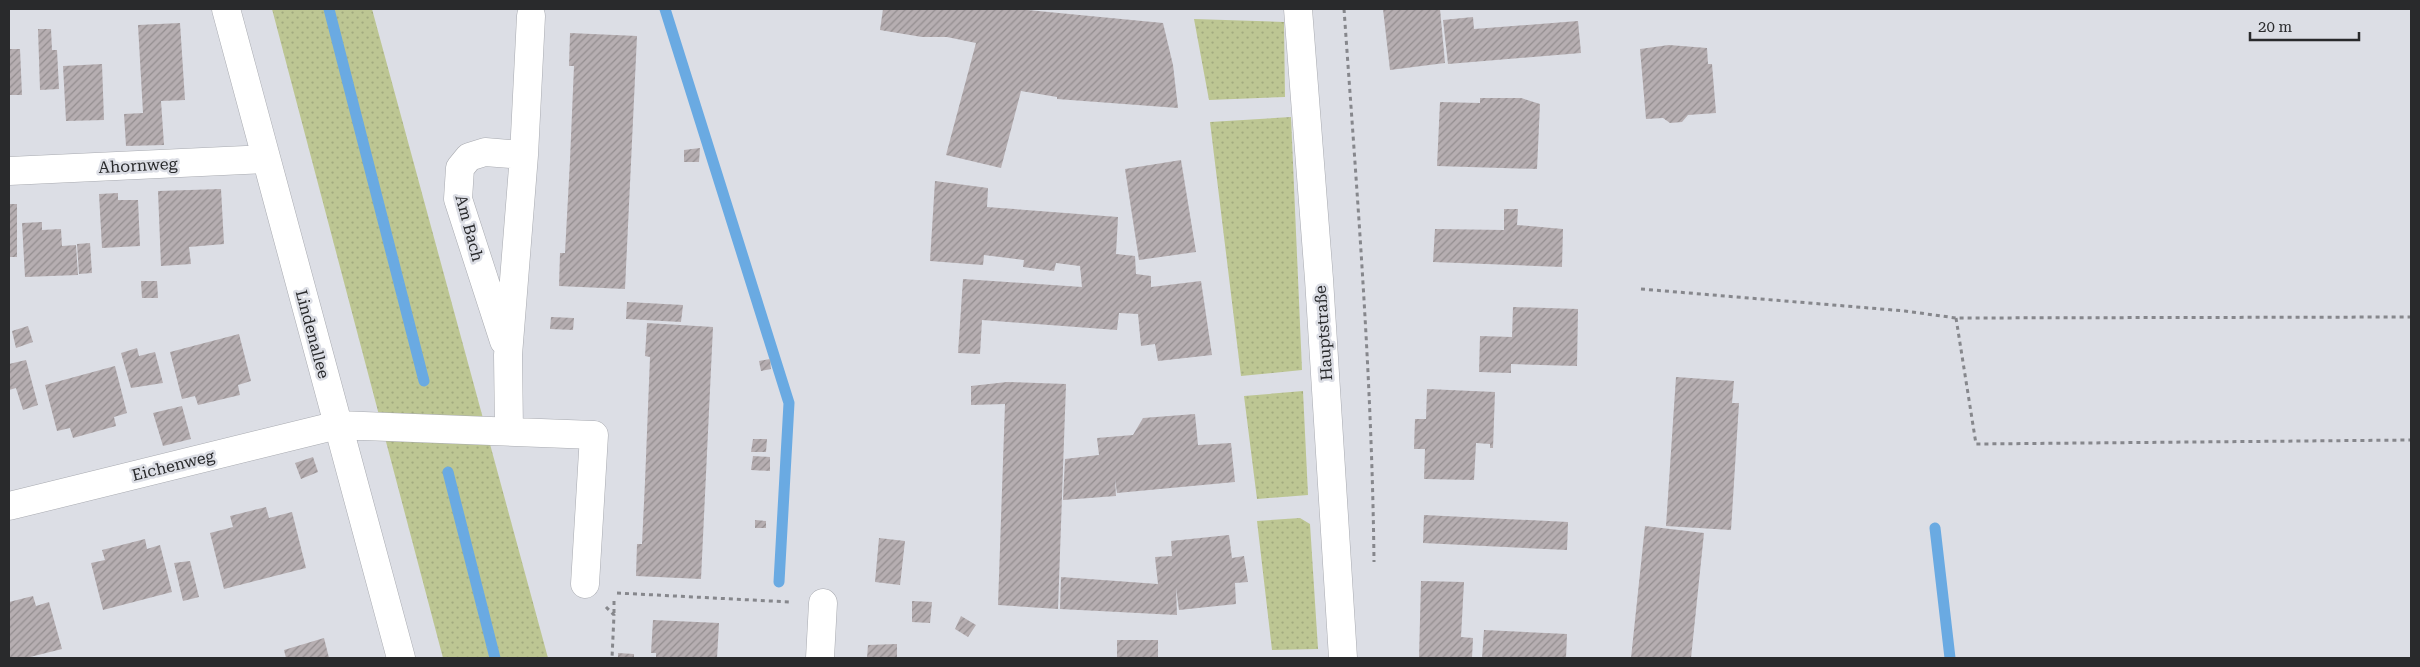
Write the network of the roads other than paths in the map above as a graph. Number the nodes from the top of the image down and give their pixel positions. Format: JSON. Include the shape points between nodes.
{"nodes":[{"id":1,"x":226,"y":9,"type":"edge"},
{"id":2,"x":1298,"y":9,"type":"edge"},
{"id":3,"x":531,"y":16,"type":"dead end"},
{"id":4,"x":524,"y":155,"type":"junction"},
{"id":5,"x":266,"y":158,"type":"junction"},
{"id":6,"x":9,"y":171,"type":"edge"},
{"id":7,"x":508,"y":355,"type":"junction"},
{"id":8,"x":338,"y":424,"type":"junction"},
{"id":9,"x":508,"y":431,"type":"junction"},
{"id":10,"x":9,"y":506,"type":"edge"},
{"id":11,"x":585,"y":584,"type":"road end"},
{"id":12,"x":823,"y":603,"type":"dead end"},
{"id":13,"x":401,"y":658,"type":"edge"},
{"id":14,"x":820,"y":658,"type":"edge"},
{"id":15,"x":1343,"y":658,"type":"edge"}],
"edges":[{"from":1,"to":5,"type":"street","name":"Lindenallee"},
{"from":2,"to":15,"type":"street","name":"Hauptstraße","via":[[1320,279]]},
{"from":3,"to":4,"type":"street","name":"Am Bach"},
{"from":4,"to":7,"type":"street","name":"Am Bach"},
{"from":4,"to":7,"type":"street","name":"Am Bach","via":[[485,152],[469,157],[460,168],[458,198]]},
{"from":5,"to":6,"type":"street","name":"Ahornweg"},
{"from":5,"to":8,"type":"street","name":"Lindenallee"},
{"from":7,"to":9,"type":"street","name":"Am Bach"},
{"from":8,"to":9,"type":"street"},
{"from":8,"to":10,"type":"street","name":"Eichenweg"},
{"from":8,"to":13,"type":"street","name":"Lindenallee"},
{"from":9,"to":11,"type":"street","via":[[594,435]]},
{"from":12,"to":14,"type":"street"}]}
